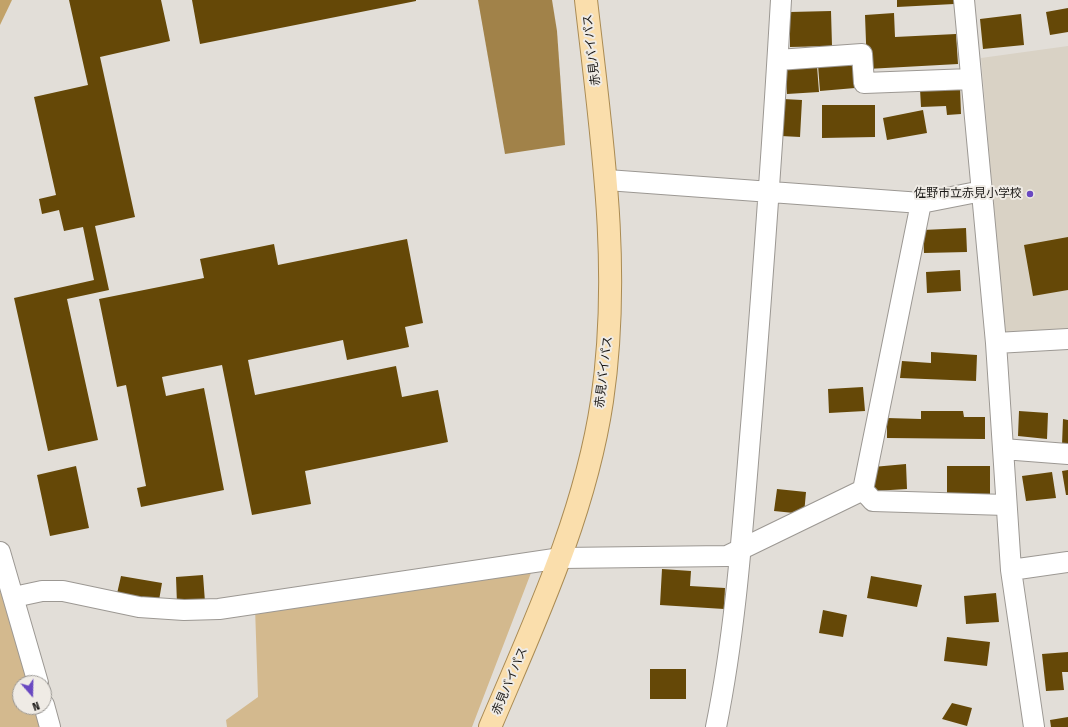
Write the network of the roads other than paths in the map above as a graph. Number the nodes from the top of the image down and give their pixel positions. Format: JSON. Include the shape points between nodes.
{"nodes":[{"id":1,"x":586,"y":0,"type":"edge"},
{"id":2,"x":782,"y":0,"type":"edge"},
{"id":3,"x":964,"y":0,"type":"edge"},
{"id":4,"x":778,"y":60,"type":"junction"},
{"id":5,"x":971,"y":79,"type":"junction"},
{"id":6,"x":607,"y":180,"type":"junction"},
{"id":7,"x":770,"y":191,"type":"junction"},
{"id":8,"x":982,"y":191,"type":"junction"},
{"id":9,"x":921,"y":203,"type":"junction"},
{"id":10,"x":1068,"y":339,"type":"edge"},
{"id":11,"x":996,"y":343,"type":"junction"},
{"id":12,"x":1003,"y":449,"type":"junction"},
{"id":13,"x":1068,"y":454,"type":"edge"},
{"id":14,"x":863,"y":490,"type":"junction"},
{"id":15,"x":1006,"y":505,"type":"junction"},
{"id":16,"x":741,"y":549,"type":"junction"},
{"id":17,"x":0,"y":552,"type":"edge"},
{"id":18,"x":561,"y":558,"type":"junction"},
{"id":19,"x":1068,"y":562,"type":"edge"},
{"id":20,"x":1011,"y":570,"type":"junction"},
{"id":21,"x":14,"y":597,"type":"junction"},
{"id":22,"x":36,"y":675,"type":"edge"},
{"id":23,"x":47,"y":715,"type":"edge"},
{"id":24,"x":50,"y":727,"type":"edge"},
{"id":25,"x":490,"y":727,"type":"edge"},
{"id":26,"x":716,"y":727,"type":"edge"},
{"id":27,"x":1034,"y":727,"type":"edge"}],
"edges":[{"from":1,"to":6,"type":"main road","name":"赤見バイパス"},
{"from":2,"to":4,"type":"street"},
{"from":3,"to":5,"type":"street"},
{"from":4,"to":5,"type":"street","via":[[862,54],[864,83]]},
{"from":4,"to":7,"type":"street"},
{"from":5,"to":8,"type":"street"},
{"from":6,"to":7,"type":"street"},
{"from":6,"to":18,"type":"main road","name":"赤見バイパス","via":[[611,267],[608,355],[594,441]]},
{"from":7,"to":9,"type":"street"},
{"from":7,"to":16,"type":"street"},
{"from":8,"to":9,"type":"street"},
{"from":8,"to":11,"type":"street"},
{"from":9,"to":14,"type":"street"},
{"from":10,"to":11,"type":"street"},
{"from":11,"to":12,"type":"street"},
{"from":12,"to":13,"type":"street"},
{"from":12,"to":15,"type":"street"},
{"from":14,"to":15,"type":"street","via":[[873,501]]},
{"from":14,"to":16,"type":"street"},
{"from":15,"to":20,"type":"street"},
{"from":16,"to":18,"type":"street","via":[[727,556]]},
{"from":16,"to":26,"type":"street","via":[[736,610]]},
{"from":17,"to":21,"type":"street"},
{"from":18,"to":21,"type":"street","via":[[219,609],[139,607],[63,591],[42,591]]},
{"from":18,"to":25,"type":"main road","name":"赤見バイパス"},
{"from":19,"to":20,"type":"street"},
{"from":20,"to":27,"type":"street"},
{"from":21,"to":22,"type":"street"},
{"from":23,"to":24,"type":"street"}]}
